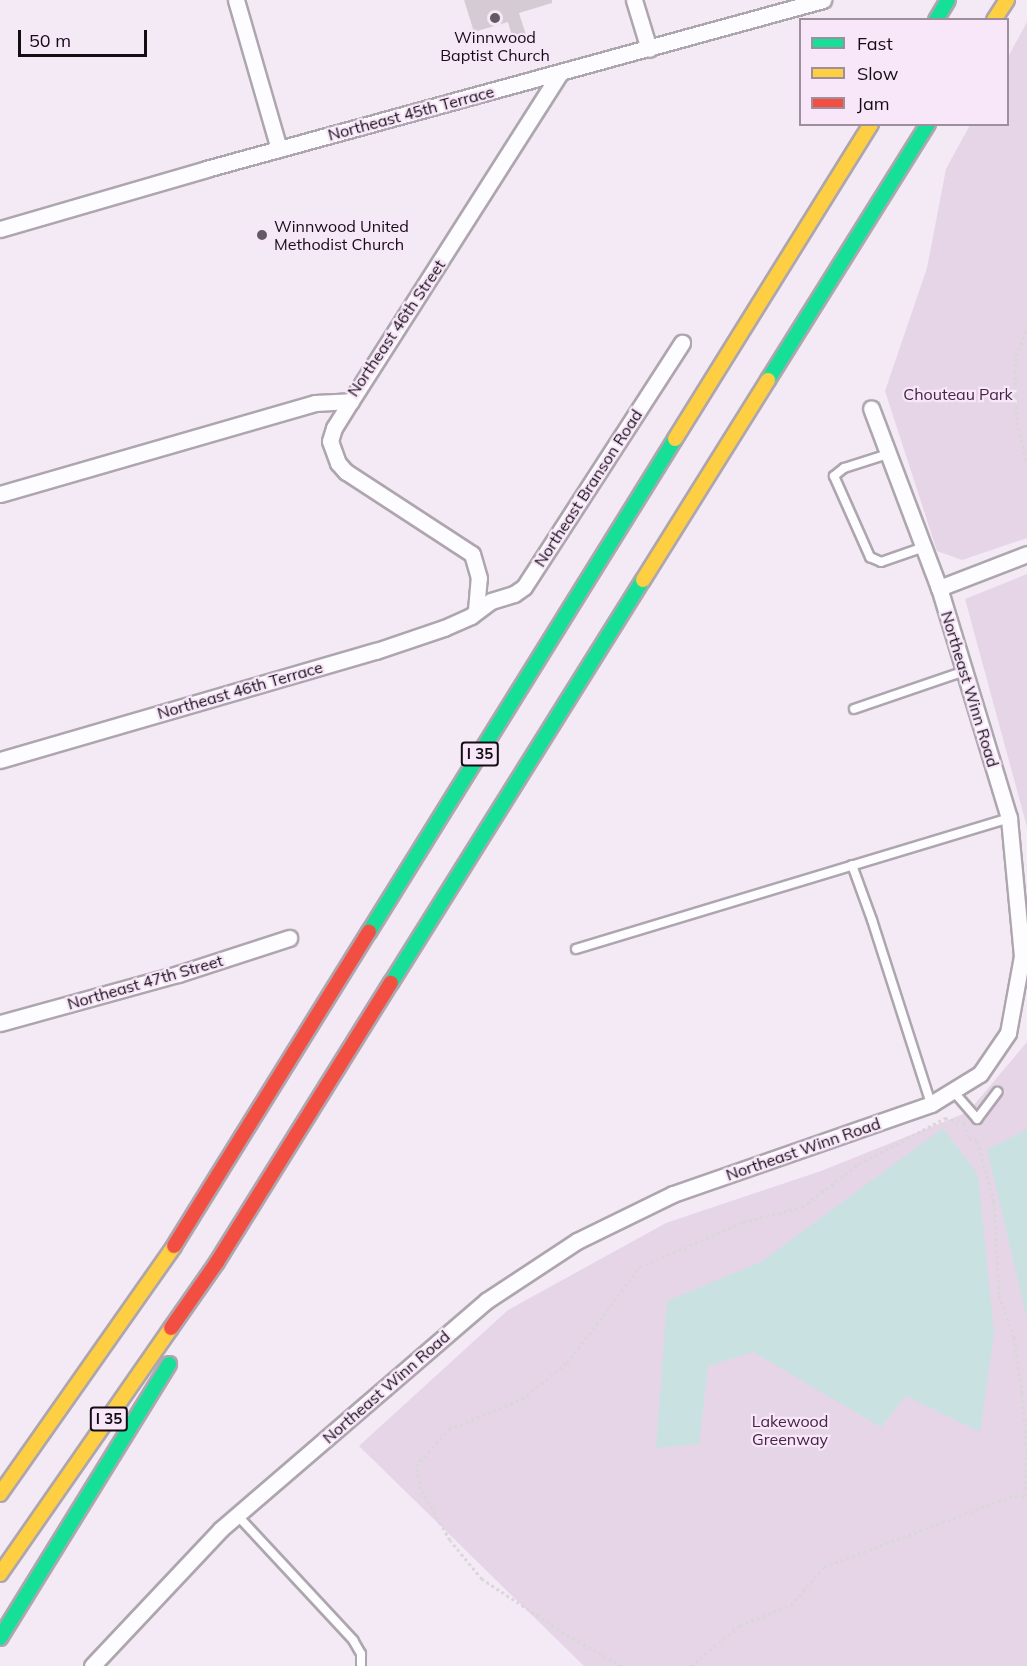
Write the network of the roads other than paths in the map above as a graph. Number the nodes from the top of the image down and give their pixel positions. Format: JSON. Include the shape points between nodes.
{"nodes":[{"id":1,"x":236,"y":0,"type":"edge"},
{"id":2,"x":634,"y":0,"type":"edge"},
{"id":3,"x":823,"y":0,"type":"edge"},
{"id":4,"x":948,"y":0,"type":"edge"},
{"id":5,"x":1007,"y":0,"type":"edge"},
{"id":6,"x":937,"y":18,"type":"edge"},
{"id":7,"x":995,"y":18,"type":"edge"},
{"id":8,"x":649,"y":49,"type":"junction"},
{"id":9,"x":560,"y":73,"type":"junction"},
{"id":10,"x":870,"y":126,"type":"edge"},
{"id":11,"x":927,"y":126,"type":"edge"},
{"id":12,"x":279,"y":149,"type":"junction"},
{"id":13,"x":0,"y":229,"type":"edge"},
{"id":14,"x":682,"y":343,"type":"dead end"},
{"id":15,"x":351,"y":401,"type":"junction"},
{"id":16,"x":872,"y":408,"type":"dead end"},
{"id":17,"x":888,"y":454,"type":"junction"},
{"id":18,"x":0,"y":494,"type":"edge"},
{"id":19,"x":924,"y":547,"type":"junction"},
{"id":20,"x":1027,"y":554,"type":"edge"},
{"id":21,"x":939,"y":588,"type":"junction"},
{"id":22,"x":476,"y":610,"type":"junction"},
{"id":23,"x":965,"y":671,"type":"junction"},
{"id":24,"x":854,"y":709,"type":"dead end"},
{"id":25,"x":0,"y":760,"type":"edge"},
{"id":26,"x":1009,"y":818,"type":"junction"},
{"id":27,"x":852,"y":865,"type":"junction"},
{"id":28,"x":289,"y":938,"type":"dead end"},
{"id":29,"x":576,"y":949,"type":"dead end"},
{"id":30,"x":0,"y":1023,"type":"edge"},
{"id":31,"x":953,"y":1091,"type":"junction"},
{"id":32,"x":997,"y":1092,"type":"dead end"},
{"id":33,"x":931,"y":1104,"type":"junction"},
{"id":34,"x":217,"y":1262,"type":"junction"},
{"id":35,"x":193,"y":1322,"type":"dead end"},
{"id":36,"x":176,"y":1352,"type":"dead end"},
{"id":37,"x":0,"y":1494,"type":"edge"},
{"id":38,"x":237,"y":1515,"type":"junction"},
{"id":39,"x":0,"y":1574,"type":"edge"},
{"id":40,"x":0,"y":1638,"type":"edge"},
{"id":41,"x":92,"y":1666,"type":"edge"},
{"id":42,"x":361,"y":1666,"type":"edge"}],
"edges":[{"from":1,"to":12,"type":"street"},
{"from":2,"to":8,"type":"street"},
{"from":3,"to":8,"type":"street","name":"Northeast 45th Terrace"},
{"from":4,"to":6,"type":"highway"},
{"from":5,"to":7,"type":"highway"},
{"from":8,"to":9,"type":"street","name":"Northeast 45th Terrace"},
{"from":9,"to":12,"type":"street","name":"Northeast 45th Terrace"},
{"from":9,"to":15,"type":"street","name":"Northeast 46th Street"},
{"from":10,"to":37,"type":"highway","number":"I 35","via":[[174,1246]]},
{"from":11,"to":34,"type":"highway","number":"I 35"},
{"from":12,"to":13,"type":"street","name":"Northeast 45th Terrace"},
{"from":14,"to":22,"type":"street","name":"Northeast Branson Road","via":[[524,587]]},
{"from":15,"to":18,"type":"street","name":"Northeast 46th Street","via":[[315,403]]},
{"from":15,"to":22,"type":"street","via":[[330,441],[338,463],[472,554],[479,578]]},
{"from":16,"to":17,"type":"street","name":"Northeast Winn Road"},
{"from":17,"to":19,"type":"street","name":"Northeast Winn Road"},
{"from":17,"to":19,"type":"lane","via":[[844,468],[834,476],[870,557],[881,562]]},
{"from":19,"to":21,"type":"street","name":"Northeast Winn Road"},
{"from":20,"to":21,"type":"street"},
{"from":21,"to":23,"type":"street","name":"Northeast Winn Road"},
{"from":22,"to":25,"type":"street","name":"Northeast 46th Terrace","via":[[444,628],[376,651]]},
{"from":23,"to":24,"type":"lane"},
{"from":23,"to":26,"type":"street","name":"Northeast Winn Road"},
{"from":26,"to":27,"type":"lane"},
{"from":26,"to":31,"type":"street","name":"Northeast Winn Road","via":[[1022,956],[1008,1033],[980,1074]]},
{"from":27,"to":29,"type":"lane"},
{"from":27,"to":33,"type":"lane"},
{"from":28,"to":30,"type":"street","name":"Northeast 47th Street","via":[[178,974]]},
{"from":31,"to":32,"type":"lane","via":[[977,1119]]},
{"from":31,"to":33,"type":"street","name":"Northeast Winn Road"},
{"from":33,"to":38,"type":"street","name":"Northeast Winn Road","via":[[673,1194],[577,1241],[486,1301]]},
{"from":34,"to":35,"type":"highway"},
{"from":34,"to":39,"type":"highway","number":"I 35"},
{"from":36,"to":40,"type":"highway"},
{"from":38,"to":41,"type":"street","name":"Northeast Winn Road","via":[[105,1657]]},
{"from":38,"to":42,"type":"lane","via":[[353,1640],[361,1654]]}]}
